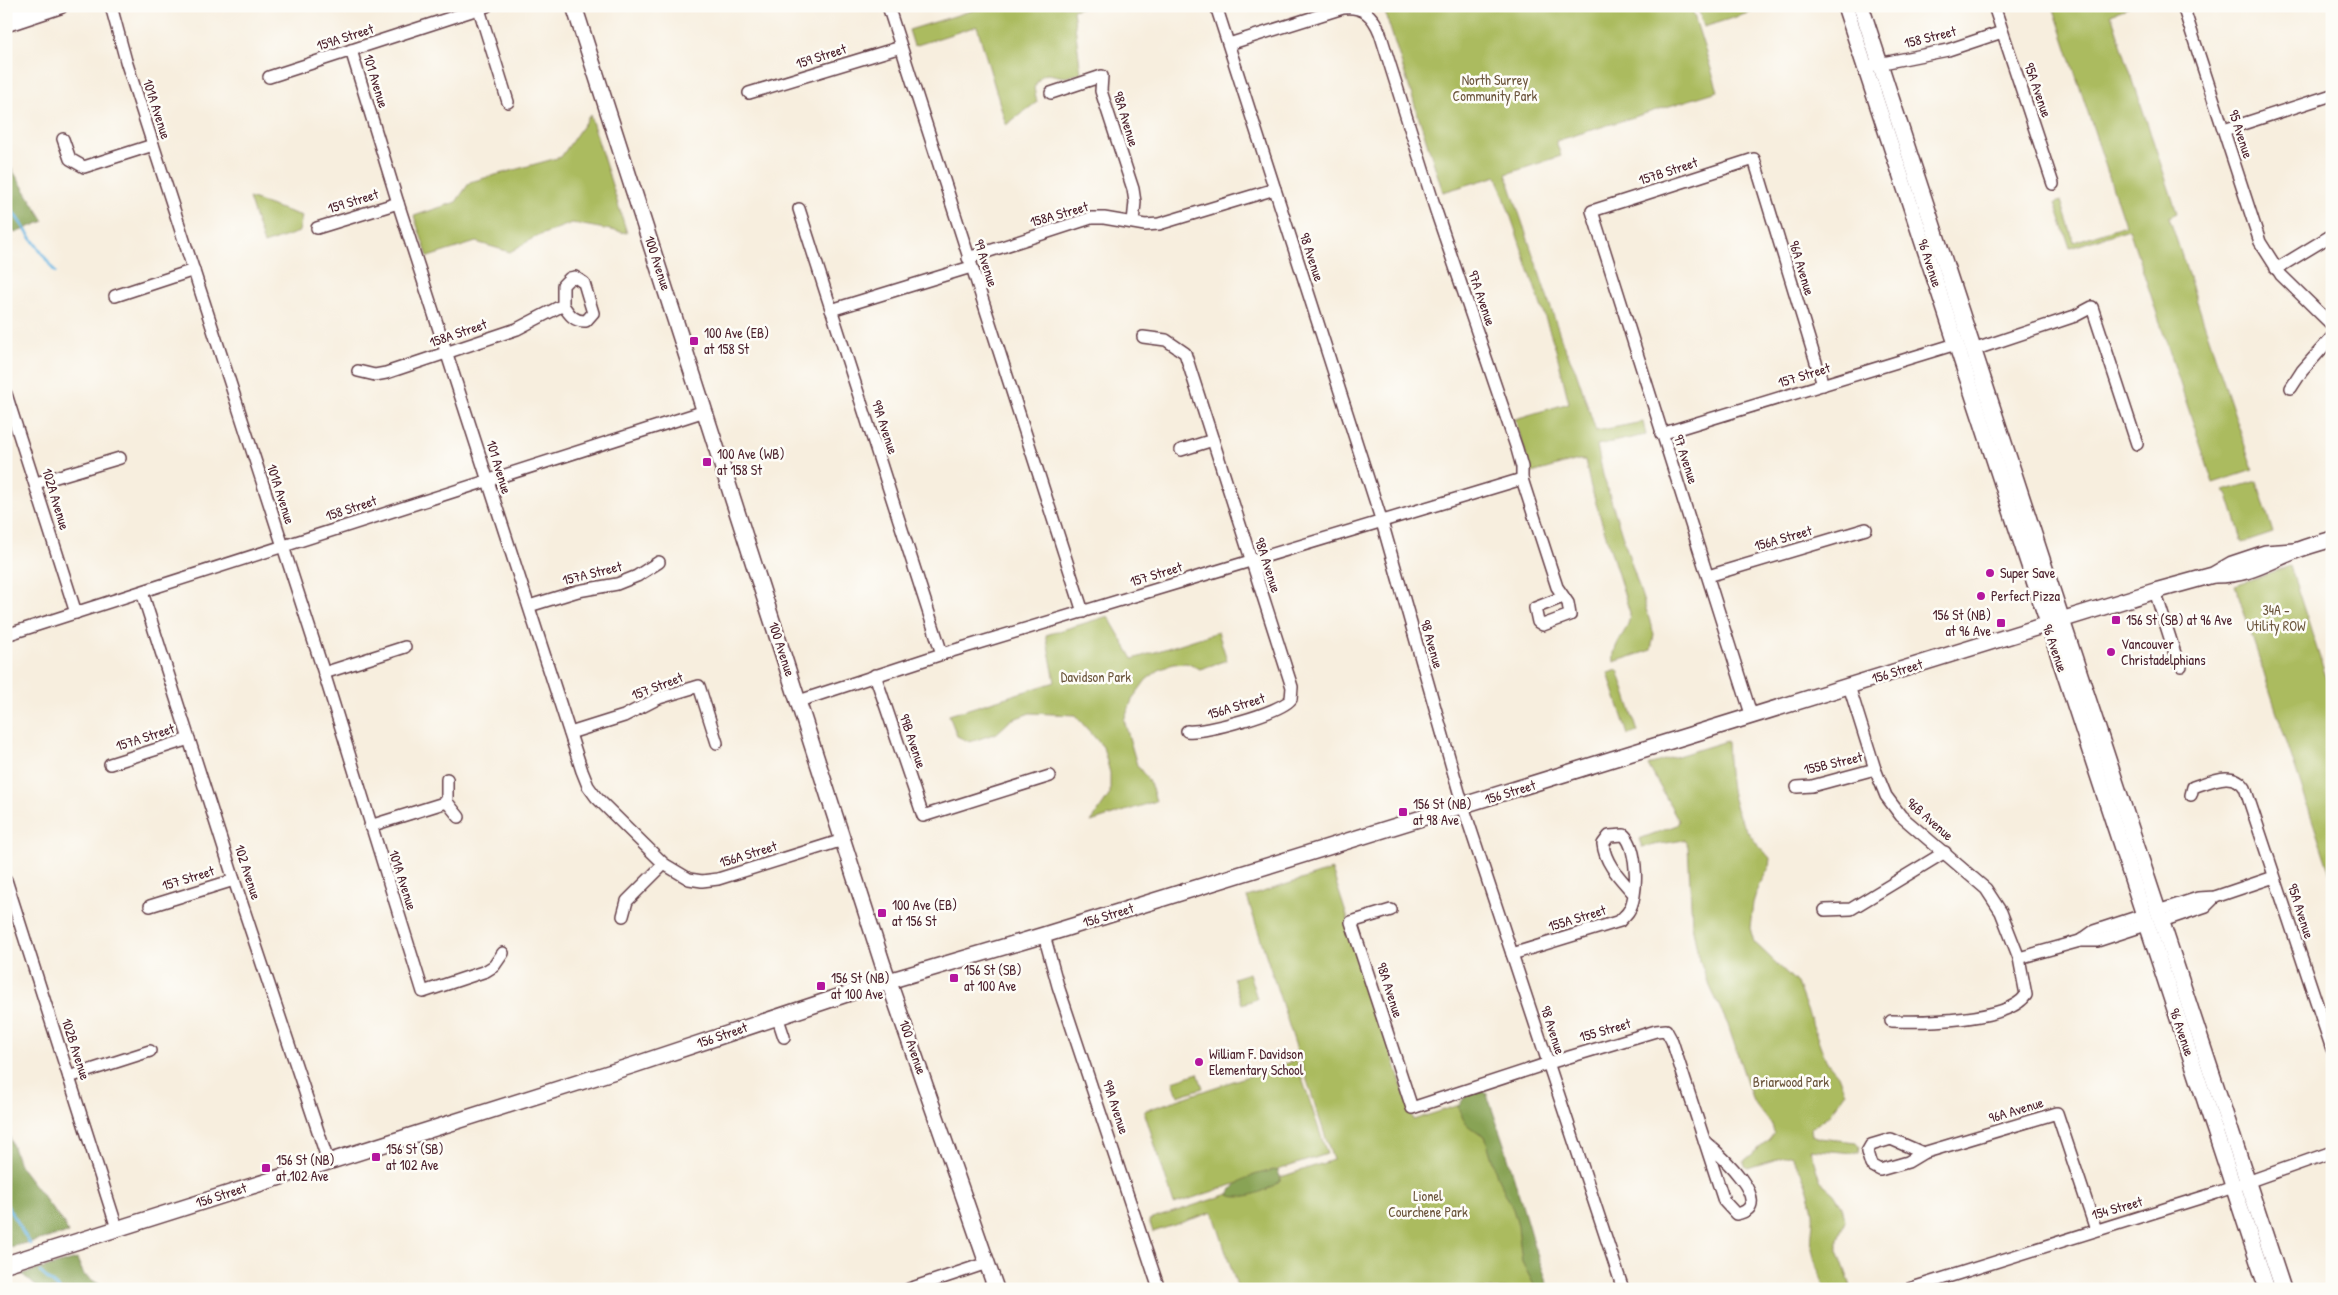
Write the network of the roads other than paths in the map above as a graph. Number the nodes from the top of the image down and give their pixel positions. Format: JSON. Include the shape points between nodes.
{"nodes":[{"id":1,"x":26,"y":6,"type":"edge"},
{"id":2,"x":60,"y":6,"type":"edge"},
{"id":3,"x":111,"y":6,"type":"edge"},
{"id":4,"x":574,"y":6,"type":"edge"},
{"id":5,"x":888,"y":6,"type":"edge"},
{"id":6,"x":1216,"y":6,"type":"edge"},
{"id":7,"x":1845,"y":6,"type":"edge"},
{"id":8,"x":1861,"y":6,"type":"edge"},
{"id":9,"x":1994,"y":6,"type":"edge"},
{"id":10,"x":2183,"y":6,"type":"edge"},
{"id":11,"x":483,"y":8,"type":"edge"},
{"id":12,"x":6,"y":12,"type":"edge"},
{"id":13,"x":6,"y":24,"type":"edge"},
{"id":14,"x":2002,"y":32,"type":"junction"},
{"id":15,"x":1229,"y":44,"type":"junction"},
{"id":16,"x":901,"y":47,"type":"junction"},
{"id":17,"x":351,"y":50,"type":"junction"},
{"id":18,"x":1880,"y":64,"type":"junction"},
{"id":19,"x":1865,"y":66,"type":"junction"},
{"id":20,"x":269,"y":77,"type":"dead end"},
{"id":21,"x":1051,"y":93,"type":"dead end"},
{"id":22,"x":749,"y":94,"type":"dead end"},
{"id":23,"x":2332,"y":95,"type":"edge"},
{"id":24,"x":508,"y":102,"type":"dead end"},
{"id":25,"x":2224,"y":130,"type":"junction"},
{"id":26,"x":63,"y":139,"type":"dead end"},
{"id":27,"x":153,"y":145,"type":"junction"},
{"id":28,"x":1754,"y":159,"type":"joint"},
{"id":29,"x":2053,"y":184,"type":"dead end"},
{"id":30,"x":1275,"y":189,"type":"junction"},
{"id":31,"x":398,"y":203,"type":"junction"},
{"id":32,"x":798,"y":208,"type":"dead end"},
{"id":33,"x":1592,"y":212,"type":"joint"},
{"id":34,"x":1133,"y":222,"type":"junction"},
{"id":35,"x":316,"y":228,"type":"dead end"},
{"id":36,"x":2332,"y":235,"type":"edge"},
{"id":37,"x":970,"y":262,"type":"junction"},
{"id":38,"x":2276,"y":269,"type":"junction"},
{"id":39,"x":194,"y":270,"type":"junction"},
{"id":40,"x":1933,"y":274,"type":"junction"},
{"id":41,"x":115,"y":296,"type":"dead end"},
{"id":42,"x":563,"y":305,"type":"dead end"},
{"id":43,"x":832,"y":310,"type":"junction"},
{"id":44,"x":2332,"y":325,"type":"edge"},
{"id":45,"x":1143,"y":337,"type":"dead end"},
{"id":46,"x":2332,"y":337,"type":"edge"},
{"id":47,"x":1956,"y":344,"type":"junction"},
{"id":48,"x":1973,"y":350,"type":"junction"},
{"id":49,"x":446,"y":352,"type":"junction"},
{"id":50,"x":358,"y":372,"type":"dead end"},
{"id":51,"x":1823,"y":385,"type":"junction"},
{"id":52,"x":2291,"y":388,"type":"dead end"},
{"id":53,"x":6,"y":394,"type":"edge"},
{"id":54,"x":705,"y":411,"type":"junction"},
{"id":55,"x":1661,"y":434,"type":"junction"},
{"id":56,"x":1213,"y":440,"type":"junction"},
{"id":57,"x":2137,"y":444,"type":"dead end"},
{"id":58,"x":1181,"y":450,"type":"dead end"},
{"id":59,"x":120,"y":458,"type":"dead end"},
{"id":60,"x":1522,"y":479,"type":"junction"},
{"id":61,"x":487,"y":480,"type":"junction"},
{"id":62,"x":36,"y":483,"type":"junction"},
{"id":63,"x":1382,"y":522,"type":"junction"},
{"id":64,"x":1866,"y":529,"type":"dead end"},
{"id":65,"x":2332,"y":539,"type":"edge"},
{"id":66,"x":282,"y":547,"type":"junction"},
{"id":67,"x":1250,"y":561,"type":"junction"},
{"id":68,"x":659,"y":562,"type":"dead end"},
{"id":69,"x":1708,"y":576,"type":"junction"},
{"id":70,"x":2154,"y":591,"type":"junction"},
{"id":71,"x":142,"y":592,"type":"junction"},
{"id":72,"x":1563,"y":597,"type":"dead end"},
{"id":73,"x":529,"y":606,"type":"junction"},
{"id":74,"x":1084,"y":612,"type":"junction"},
{"id":75,"x":76,"y":613,"type":"junction"},
{"id":76,"x":2055,"y":622,"type":"junction"},
{"id":77,"x":6,"y":635,"type":"edge"},
{"id":78,"x":405,"y":647,"type":"dead end"},
{"id":79,"x":942,"y":654,"type":"junction"},
{"id":80,"x":2182,"y":666,"type":"dead end"},
{"id":81,"x":324,"y":673,"type":"junction"},
{"id":82,"x":875,"y":675,"type":"junction"},
{"id":83,"x":1849,"y":686,"type":"junction"},
{"id":84,"x":1291,"y":699,"type":"joint"},
{"id":85,"x":799,"y":701,"type":"junction"},
{"id":86,"x":1752,"y":717,"type":"junction"},
{"id":87,"x":1187,"y":731,"type":"dead end"},
{"id":88,"x":570,"y":733,"type":"junction"},
{"id":89,"x":189,"y":738,"type":"junction"},
{"id":90,"x":717,"y":743,"type":"dead end"},
{"id":91,"x":110,"y":764,"type":"dead end"},
{"id":92,"x":1875,"y":769,"type":"junction"},
{"id":93,"x":1050,"y":776,"type":"dead end"},
{"id":94,"x":447,"y":779,"type":"dead end"},
{"id":95,"x":1797,"y":786,"type":"dead end"},
{"id":96,"x":2191,"y":795,"type":"dead end"},
{"id":97,"x":447,"y":802,"type":"junction"},
{"id":98,"x":1462,"y":806,"type":"junction"},
{"id":99,"x":460,"y":817,"type":"dead end"},
{"id":100,"x":370,"y":826,"type":"junction"},
{"id":101,"x":843,"y":840,"type":"junction"},
{"id":102,"x":1945,"y":852,"type":"junction"},
{"id":103,"x":664,"y":864,"type":"junction"},
{"id":104,"x":2274,"y":877,"type":"junction"},
{"id":105,"x":6,"y":880,"type":"edge"},
{"id":106,"x":234,"y":880,"type":"junction"},
{"id":107,"x":1633,"y":893,"type":"junction"},
{"id":108,"x":150,"y":906,"type":"dead end"},
{"id":109,"x":1392,"y":910,"type":"dead end"},
{"id":110,"x":1826,"y":910,"type":"dead end"},
{"id":111,"x":623,"y":916,"type":"dead end"},
{"id":112,"x":2145,"y":920,"type":"junction"},
{"id":113,"x":2161,"y":920,"type":"junction"},
{"id":114,"x":1044,"y":935,"type":"junction"},
{"id":115,"x":503,"y":953,"type":"dead end"},
{"id":116,"x":1512,"y":954,"type":"junction"},
{"id":117,"x":2019,"y":958,"type":"junction"},
{"id":118,"x":889,"y":981,"type":"junction"},
{"id":119,"x":776,"y":1016,"type":"junction"},
{"id":120,"x":1891,"y":1021,"type":"dead end"},
{"id":121,"x":784,"y":1037,"type":"dead end"},
{"id":122,"x":2332,"y":1049,"type":"edge"},
{"id":123,"x":150,"y":1051,"type":"dead end"},
{"id":124,"x":1549,"y":1063,"type":"junction"},
{"id":125,"x":69,"y":1077,"type":"junction"},
{"id":126,"x":1412,"y":1108,"type":"joint"},
{"id":127,"x":1704,"y":1141,"type":"junction"},
{"id":128,"x":2332,"y":1152,"type":"edge"},
{"id":129,"x":1923,"y":1153,"type":"dead end"},
{"id":130,"x":328,"y":1160,"type":"junction"},
{"id":131,"x":2241,"y":1184,"type":"junction"},
{"id":132,"x":118,"y":1228,"type":"junction"},
{"id":133,"x":2096,"y":1230,"type":"junction"},
{"id":134,"x":987,"y":1263,"type":"junction"},
{"id":135,"x":6,"y":1264,"type":"edge"},
{"id":136,"x":908,"y":1289,"type":"edge"},
{"id":137,"x":996,"y":1289,"type":"edge"},
{"id":138,"x":1160,"y":1289,"type":"edge"},
{"id":139,"x":1623,"y":1289,"type":"edge"},
{"id":140,"x":1909,"y":1289,"type":"edge"},
{"id":141,"x":2267,"y":1289,"type":"edge"},
{"id":142,"x":2283,"y":1289,"type":"edge"}],
"edges":[{"from":1,"to":12,"type":"main road"},
{"from":2,"to":13,"type":"main road"},
{"from":3,"to":27,"type":"street","name":"101A Avenue"},
{"from":4,"to":54,"type":"main road","name":"100 Avenue"},
{"from":5,"to":16,"type":"street","name":"99 Avenue"},
{"from":6,"to":15,"type":"street","name":"98 Avenue"},
{"from":7,"to":19,"type":"main road","name":"96 Avenue"},
{"from":8,"to":18,"type":"main road","name":"96 Avenue"},
{"from":9,"to":14,"type":"street","name":"95A Avenue"},
{"from":10,"to":25,"type":"street","name":"95 Avenue"},
{"from":11,"to":17,"type":"street","name":"159A Street"},
{"from":11,"to":24,"type":"street"},
{"from":14,"to":18,"type":"street","name":"158 Street","via":[[1948,50]]},
{"from":14,"to":29,"type":"street","name":"95A Avenue"},
{"from":15,"to":30,"type":"street","name":"98 Avenue"},
{"from":15,"to":60,"type":"street","name":"97A Avenue","via":[[1343,8],[1356,8],[1372,17],[1517,449]]},
{"from":16,"to":22,"type":"street","name":"159 Street"},
{"from":16,"to":37,"type":"street","name":"99 Avenue"},
{"from":17,"to":20,"type":"street","name":"159A Street"},
{"from":17,"to":31,"type":"street","name":"101 Avenue"},
{"from":18,"to":19,"type":"street","name":"158 Street"},
{"from":18,"to":48,"type":"main road","name":"96 Avenue"},
{"from":19,"to":40,"type":"main road","name":"96 Avenue"},
{"from":21,"to":34,"type":"street","name":"98A Avenue","via":[[1102,76],[1102,91],[1134,196]]},
{"from":23,"to":25,"type":"street"},
{"from":25,"to":38,"type":"street","name":"95 Avenue","via":[[2256,233]]},
{"from":26,"to":27,"type":"street","via":[[70,159],[84,167]]},
{"from":27,"to":39,"type":"street","name":"101A Avenue"},
{"from":28,"to":33,"type":"street","name":"157B Street"},
{"from":28,"to":51,"type":"street","name":"96A Avenue"},
{"from":30,"to":34,"type":"street","name":"158A Street","via":[[1169,222],[1152,225]]},
{"from":30,"to":63,"type":"street","name":"98 Avenue"},
{"from":31,"to":35,"type":"street","name":"159 Street"},
{"from":31,"to":49,"type":"street","name":"101 Avenue"},
{"from":32,"to":43,"type":"street","name":"99A Avenue"},
{"from":33,"to":55,"type":"street","name":"97 Avenue"},
{"from":34,"to":37,"type":"street","name":"158A Street","via":[[1104,218],[1084,220]]},
{"from":36,"to":38,"type":"street"},
{"from":37,"to":43,"type":"street","name":"158A Street"},
{"from":37,"to":74,"type":"street","name":"99 Avenue","via":[[1060,527]]},
{"from":38,"to":44,"type":"street","name":"95 Avenue"},
{"from":39,"to":41,"type":"street"},
{"from":39,"to":66,"type":"street","name":"101A Avenue"},
{"from":40,"to":47,"type":"main road","name":"96 Avenue"},
{"from":40,"to":48,"type":"main road","via":[[1948,298],[1962,341]]},
{"from":42,"to":49,"type":"street","name":"158A Street","via":[[517,329]]},
{"from":43,"to":79,"type":"street","name":"99A Avenue"},
{"from":45,"to":56,"type":"street","name":"98A Avenue","via":[[1166,340],[1185,353]]},
{"from":46,"to":52,"type":"street"},
{"from":47,"to":51,"type":"street","name":"157 Street"},
{"from":47,"to":76,"type":"main road","name":"96 Avenue"},
{"from":48,"to":57,"type":"street","via":[[2075,316],[2092,307]]},
{"from":48,"to":76,"type":"main road","name":"96 Avenue"},
{"from":49,"to":50,"type":"street","name":"158A Street","via":[[386,373]]},
{"from":49,"to":61,"type":"street","name":"101 Avenue"},
{"from":51,"to":55,"type":"street","name":"157 Street"},
{"from":53,"to":62,"type":"street","name":"102A Avenue"},
{"from":54,"to":61,"type":"street","name":"158 Street"},
{"from":54,"to":85,"type":"main road","name":"100 Avenue"},
{"from":55,"to":69,"type":"street","name":"97 Avenue"},
{"from":56,"to":58,"type":"street"},
{"from":56,"to":67,"type":"street","name":"98A Avenue"},
{"from":59,"to":62,"type":"street"},
{"from":60,"to":63,"type":"street","name":"157 Street"},
{"from":60,"to":72,"type":"street","name":"97A Avenue","via":[[1556,587]]},
{"from":61,"to":66,"type":"street","name":"158 Street"},
{"from":61,"to":73,"type":"street","name":"101 Avenue"},
{"from":62,"to":75,"type":"street","name":"102A Avenue"},
{"from":63,"to":67,"type":"street","name":"157 Street"},
{"from":63,"to":98,"type":"street","name":"98 Avenue"},
{"from":64,"to":69,"type":"street","name":"156A Street"},
{"from":65,"to":70,"type":"main road","name":"156 Street","via":[[2235,575],[2213,575]]},
{"from":66,"to":71,"type":"street","name":"158 Street"},
{"from":66,"to":81,"type":"street","name":"101A Avenue"},
{"from":67,"to":74,"type":"street","name":"157 Street"},
{"from":67,"to":84,"type":"street","name":"98A Avenue","via":[[1290,683]]},
{"from":68,"to":73,"type":"street","name":"157A Street","via":[[617,584],[578,591]]},
{"from":69,"to":86,"type":"street","name":"97 Avenue"},
{"from":70,"to":76,"type":"main road","name":"156 Street"},
{"from":70,"to":80,"type":"street","via":[[2178,663]]},
{"from":71,"to":75,"type":"street","name":"158 Street"},
{"from":71,"to":89,"type":"street","name":"102 Avenue"},
{"from":73,"to":88,"type":"street","name":"101 Avenue"},
{"from":74,"to":79,"type":"street","name":"157 Street"},
{"from":75,"to":77,"type":"street","name":"158 Street"},
{"from":76,"to":83,"type":"main road","name":"156 Street"},
{"from":76,"to":112,"type":"main road","name":"96 Avenue"},
{"from":76,"to":113,"type":"main road","name":"96 Avenue"},
{"from":78,"to":81,"type":"street"},
{"from":79,"to":82,"type":"street","name":"157 Street"},
{"from":81,"to":100,"type":"street","name":"101A Avenue"},
{"from":82,"to":85,"type":"street","name":"157 Street"},
{"from":82,"to":93,"type":"street","name":"99B Avenue","via":[[923,816]]},
{"from":83,"to":86,"type":"main road","name":"156 Street"},
{"from":83,"to":92,"type":"street","name":"96B Avenue"},
{"from":84,"to":87,"type":"street","name":"156A Street","via":[[1272,711],[1204,731]]},
{"from":85,"to":101,"type":"main road","name":"100 Avenue"},
{"from":86,"to":98,"type":"main road","name":"156 Street"},
{"from":88,"to":90,"type":"street","name":"157 Street","via":[[624,716],[659,698],[700,686]]},
{"from":88,"to":103,"type":"street","name":"101 Avenue","via":[[590,790]]},
{"from":89,"to":91,"type":"street","name":"157A Street"},
{"from":89,"to":106,"type":"street","name":"102 Avenue"},
{"from":92,"to":95,"type":"street","name":"155B Street","via":[[1812,786]]},
{"from":92,"to":102,"type":"street","name":"96B Avenue","via":[[1896,810]]},
{"from":94,"to":97,"type":"street"},
{"from":96,"to":104,"type":"street","name":"95A Avenue","via":[[2193,787],[2225,777],[2239,780],[2248,793]]},
{"from":97,"to":99,"type":"street"},
{"from":97,"to":100,"type":"street"},
{"from":98,"to":114,"type":"main road","name":"156 Street"},
{"from":98,"to":116,"type":"street","name":"98 Avenue"},
{"from":100,"to":115,"type":"street","name":"101A Avenue","via":[[423,992],[486,971]]},
{"from":101,"to":103,"type":"street","name":"156A Street","via":[[718,879],[688,879]]},
{"from":101,"to":118,"type":"main road","name":"100 Avenue"},
{"from":102,"to":110,"type":"street","via":[[1851,909]]},
{"from":102,"to":117,"type":"street","name":"96B Avenue","via":[[1991,896],[2001,912]]},
{"from":103,"to":111,"type":"street","via":[[627,901]]},
{"from":104,"to":113,"type":"street","via":[[2215,896],[2206,906]]},
{"from":104,"to":122,"type":"street","name":"95A Avenue"},
{"from":105,"to":125,"type":"street","name":"102B Avenue"},
{"from":106,"to":108,"type":"street","name":"157 Street"},
{"from":106,"to":130,"type":"street","name":"102 Avenue"},
{"from":107,"to":107,"type":"street","name":"155A Street","via":[[1607,859],[1603,844],[1609,836],[1624,835],[1632,846],[1636,880]]},
{"from":107,"to":116,"type":"street","name":"155A Street","via":[[1629,911],[1620,921]]},
{"from":109,"to":126,"type":"street","name":"98A Avenue","via":[[1351,922]]},
{"from":112,"to":113,"type":"main road"},
{"from":112,"to":117,"type":"street","via":[[2094,931],[2080,941]]},
{"from":112,"to":131,"type":"main road","name":"96 Avenue"},
{"from":113,"to":131,"type":"main road","name":"96 Avenue"},
{"from":114,"to":118,"type":"main road","name":"156 Street"},
{"from":114,"to":138,"type":"street","name":"99A Avenue","via":[[1058,986]]},
{"from":116,"to":124,"type":"street","name":"98 Avenue"},
{"from":117,"to":120,"type":"street","via":[[2026,993],[2023,999],[2006,1009],[1949,1018]]},
{"from":118,"to":119,"type":"main road","name":"156 Street"},
{"from":118,"to":134,"type":"main road","name":"100 Avenue"},
{"from":119,"to":121,"type":"street"},
{"from":119,"to":130,"type":"main road","name":"156 Street","via":[[634,1065]]},
{"from":123,"to":125,"type":"street"},
{"from":124,"to":126,"type":"street","name":"155 Street"},
{"from":124,"to":127,"type":"street","name":"155 Street","via":[[1666,1030]]},
{"from":124,"to":139,"type":"street","name":"98 Avenue"},
{"from":125,"to":132,"type":"street","name":"102B Avenue"},
{"from":127,"to":127,"type":"street","name":"155 Street","via":[[1726,1160],[1744,1184],[1750,1206],[1743,1213],[1736,1214],[1724,1201]]},
{"from":128,"to":131,"type":"street","name":"154 Street"},
{"from":129,"to":133,"type":"street","name":"96A Avenue","via":[[2056,1113]]},
{"from":130,"to":132,"type":"main road","name":"156 Street"},
{"from":131,"to":133,"type":"street","name":"154 Street"},
{"from":131,"to":141,"type":"main road","name":"96 Avenue"},
{"from":131,"to":142,"type":"main road","name":"96 Avenue"},
{"from":132,"to":135,"type":"main road","name":"156 Street"},
{"from":133,"to":140,"type":"street","name":"154 Street"},
{"from":134,"to":136,"type":"street"},
{"from":134,"to":137,"type":"main road","name":"100 Avenue"}]}
